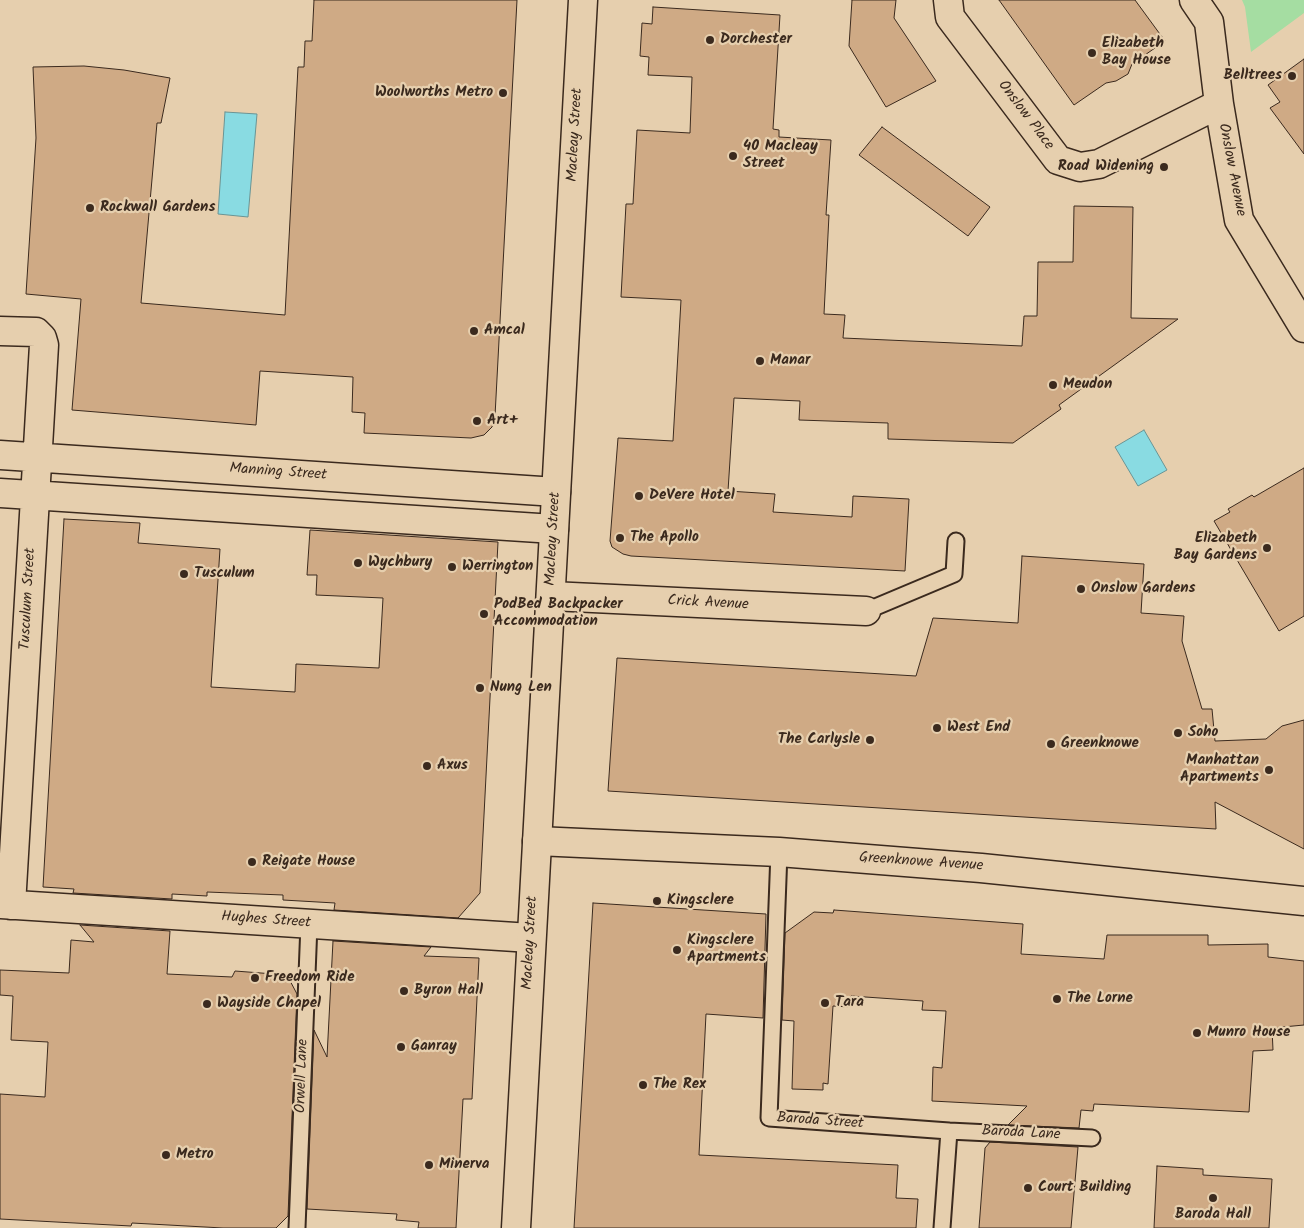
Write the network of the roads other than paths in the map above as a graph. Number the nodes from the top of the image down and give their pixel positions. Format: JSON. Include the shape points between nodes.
{"nodes":[{"id":1,"x":583,"y":0,"type":"edge"},
{"id":2,"x":948,"y":0,"type":"edge"},
{"id":3,"x":1194,"y":0,"type":"edge"},
{"id":4,"x":1219,"y":104,"type":"junction"},
{"id":5,"x":1304,"y":328,"type":"edge"},
{"id":6,"x":0,"y":331,"type":"edge"},
{"id":7,"x":0,"y":455,"type":"edge"},
{"id":8,"x":37,"y":458,"type":"junction"},
{"id":9,"x":556,"y":492,"type":"junction"},
{"id":10,"x":0,"y":493,"type":"edge"},
{"id":11,"x":35,"y":496,"type":"junction"},
{"id":12,"x":554,"y":529,"type":"junction"},
{"id":13,"x":956,"y":541,"type":"dead end"},
{"id":14,"x":551,"y":596,"type":"junction"},
{"id":15,"x":866,"y":611,"type":"joint"},
{"id":16,"x":537,"y":841,"type":"junction"},
{"id":17,"x":779,"y":852,"type":"junction"},
{"id":18,"x":1304,"y":901,"type":"edge"},
{"id":19,"x":6,"y":904,"type":"edge"},
{"id":20,"x":309,"y":924,"type":"junction"},
{"id":21,"x":531,"y":938,"type":"junction"},
{"id":22,"x":949,"y":1131,"type":"junction"},
{"id":23,"x":1092,"y":1138,"type":"dead end"},
{"id":24,"x":297,"y":1228,"type":"edge"},
{"id":25,"x":516,"y":1228,"type":"edge"},
{"id":26,"x":942,"y":1228,"type":"edge"}],
"edges":[{"from":1,"to":9,"type":"street","name":"Macleay Street"},
{"from":2,"to":4,"type":"street","name":"Onslow Place","via":[[950,17],[1058,160],[1080,167],[1099,164]]},
{"from":3,"to":4,"type":"street","name":"Onslow Avenue","via":[[1209,22]]},
{"from":4,"to":5,"type":"street","name":"Onslow Avenue","via":[[1239,220]]},
{"from":6,"to":8,"type":"street","name":"Tusculum Street","via":[[36,332],[42,338]]},
{"from":7,"to":8,"type":"street","name":"Manning Street"},
{"from":8,"to":9,"type":"street","name":"Manning Street"},
{"from":8,"to":11,"type":"street","name":"Tusculum Street"},
{"from":9,"to":12,"type":"street","name":"Macleay Street"},
{"from":10,"to":11,"type":"street"},
{"from":11,"to":12,"type":"street"},
{"from":11,"to":19,"type":"street","name":"Tusculum Street"},
{"from":12,"to":14,"type":"street","name":"Macleay Street"},
{"from":13,"to":15,"type":"lane","via":[[954,574]]},
{"from":14,"to":15,"type":"street","name":"Crick Avenue"},
{"from":14,"to":16,"type":"street","name":"Macleay Street"},
{"from":16,"to":17,"type":"street","name":"Greenknowe Avenue"},
{"from":16,"to":21,"type":"street","name":"Macleay Street"},
{"from":17,"to":18,"type":"street","name":"Greenknowe Avenue","via":[[981,868]]},
{"from":17,"to":22,"type":"lane","name":"Baroda Street","via":[[769,1118]]},
{"from":19,"to":20,"type":"street","name":"Hughes Street"},
{"from":20,"to":21,"type":"street","name":"Hughes Street"},
{"from":20,"to":24,"type":"lane","name":"Orwell Lane"},
{"from":21,"to":25,"type":"street","name":"Macleay Street"},
{"from":22,"to":23,"type":"lane","name":"Baroda Lane"},
{"from":22,"to":26,"type":"lane"}]}
